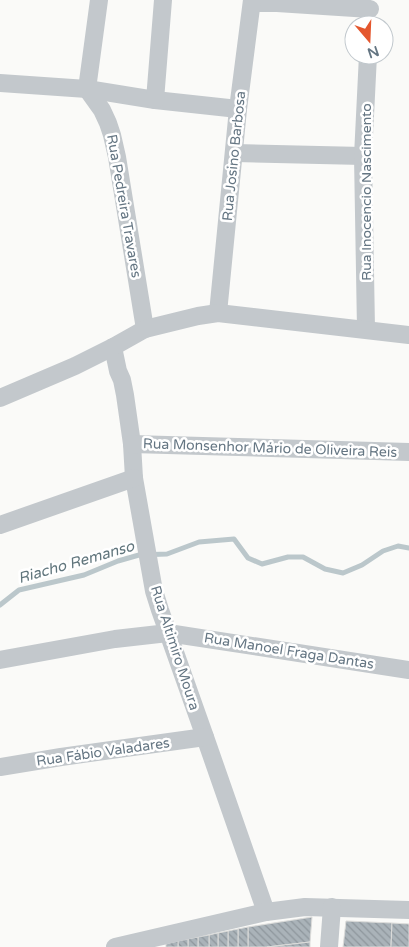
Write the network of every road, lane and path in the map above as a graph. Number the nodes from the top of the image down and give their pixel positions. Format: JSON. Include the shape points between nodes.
{"nodes":[{"id":1,"x":99,"y":0,"type":"edge"},
{"id":2,"x":163,"y":0,"type":"edge"},
{"id":3,"x":252,"y":1,"type":"edge"},
{"id":4,"x":370,"y":11,"type":"edge"},
{"id":5,"x":368,"y":65,"type":"edge"},
{"id":6,"x":0,"y":83,"type":"edge"},
{"id":7,"x":87,"y":90,"type":"junction"},
{"id":8,"x":155,"y":100,"type":"junction"},
{"id":9,"x":238,"y":109,"type":"junction"},
{"id":10,"x":235,"y":153,"type":"junction"},
{"id":11,"x":363,"y":156,"type":"junction"},
{"id":12,"x":218,"y":313,"type":"junction"},
{"id":13,"x":145,"y":329,"type":"junction"},
{"id":14,"x":366,"y":329,"type":"junction"},
{"id":15,"x":409,"y":335,"type":"edge"},
{"id":16,"x":113,"y":347,"type":"junction"},
{"id":17,"x":0,"y":398,"type":"edge"},
{"id":18,"x":132,"y":444,"type":"junction"},
{"id":19,"x":409,"y":452,"type":"edge"},
{"id":20,"x":134,"y":478,"type":"junction"},
{"id":21,"x":0,"y":524,"type":"edge"},
{"id":22,"x":168,"y":633,"type":"junction"},
{"id":23,"x":0,"y":660,"type":"edge"},
{"id":24,"x":409,"y":670,"type":"edge"},
{"id":25,"x":205,"y":737,"type":"junction"},
{"id":26,"x":0,"y":767,"type":"edge"},
{"id":27,"x":332,"y":907,"type":"junction"},
{"id":28,"x":409,"y":910,"type":"edge"},
{"id":29,"x":266,"y":912,"type":"junction"},
{"id":30,"x":115,"y":947,"type":"edge"},
{"id":31,"x":329,"y":947,"type":"edge"}],
"edges":[{"from":1,"to":7,"type":"street"},
{"from":2,"to":8,"type":"street"},
{"from":3,"to":4,"type":"street"},
{"from":3,"to":9,"type":"street","name":"Rua Josino Barbosa"},
{"from":5,"to":11,"type":"street","name":"Rua Inocencio Nascimento"},
{"from":6,"to":7,"type":"street"},
{"from":7,"to":8,"type":"street"},
{"from":7,"to":13,"type":"street","name":"Rua Pedreira Travares","via":[[102,110],[112,135]]},
{"from":8,"to":9,"type":"street"},
{"from":9,"to":10,"type":"street","name":"Rua Josino Barbosa"},
{"from":10,"to":11,"type":"street"},
{"from":10,"to":12,"type":"street","name":"Rua Josino Barbosa"},
{"from":11,"to":14,"type":"street","name":"Rua Inocencio Nascimento"},
{"from":12,"to":13,"type":"street"},
{"from":12,"to":14,"type":"street"},
{"from":13,"to":16,"type":"street"},
{"from":14,"to":15,"type":"street"},
{"from":16,"to":17,"type":"street"},
{"from":16,"to":18,"type":"street","name":"Rua Altimiro Moura"},
{"from":18,"to":19,"type":"street","name":"Rua Monsenhor Mário de Oliveira Reis"},
{"from":18,"to":20,"type":"street","name":"Rua Altimiro Moura"},
{"from":20,"to":21,"type":"street"},
{"from":20,"to":22,"type":"street","name":"Rua Altimiro Moura","via":[[158,604]]},
{"from":22,"to":23,"type":"street","name":"Rua Manoel Fraga Dantas"},
{"from":22,"to":24,"type":"street","name":"Rua Manoel Fraga Dantas"},
{"from":22,"to":25,"type":"street","name":"Rua Altimiro Moura"},
{"from":25,"to":26,"type":"street","name":"Rua Fábio Valadares"},
{"from":25,"to":29,"type":"street","name":"Rua Altimiro Moura"},
{"from":27,"to":28,"type":"street"},
{"from":27,"to":29,"type":"street"},
{"from":27,"to":31,"type":"street"},
{"from":29,"to":30,"type":"street"}]}
